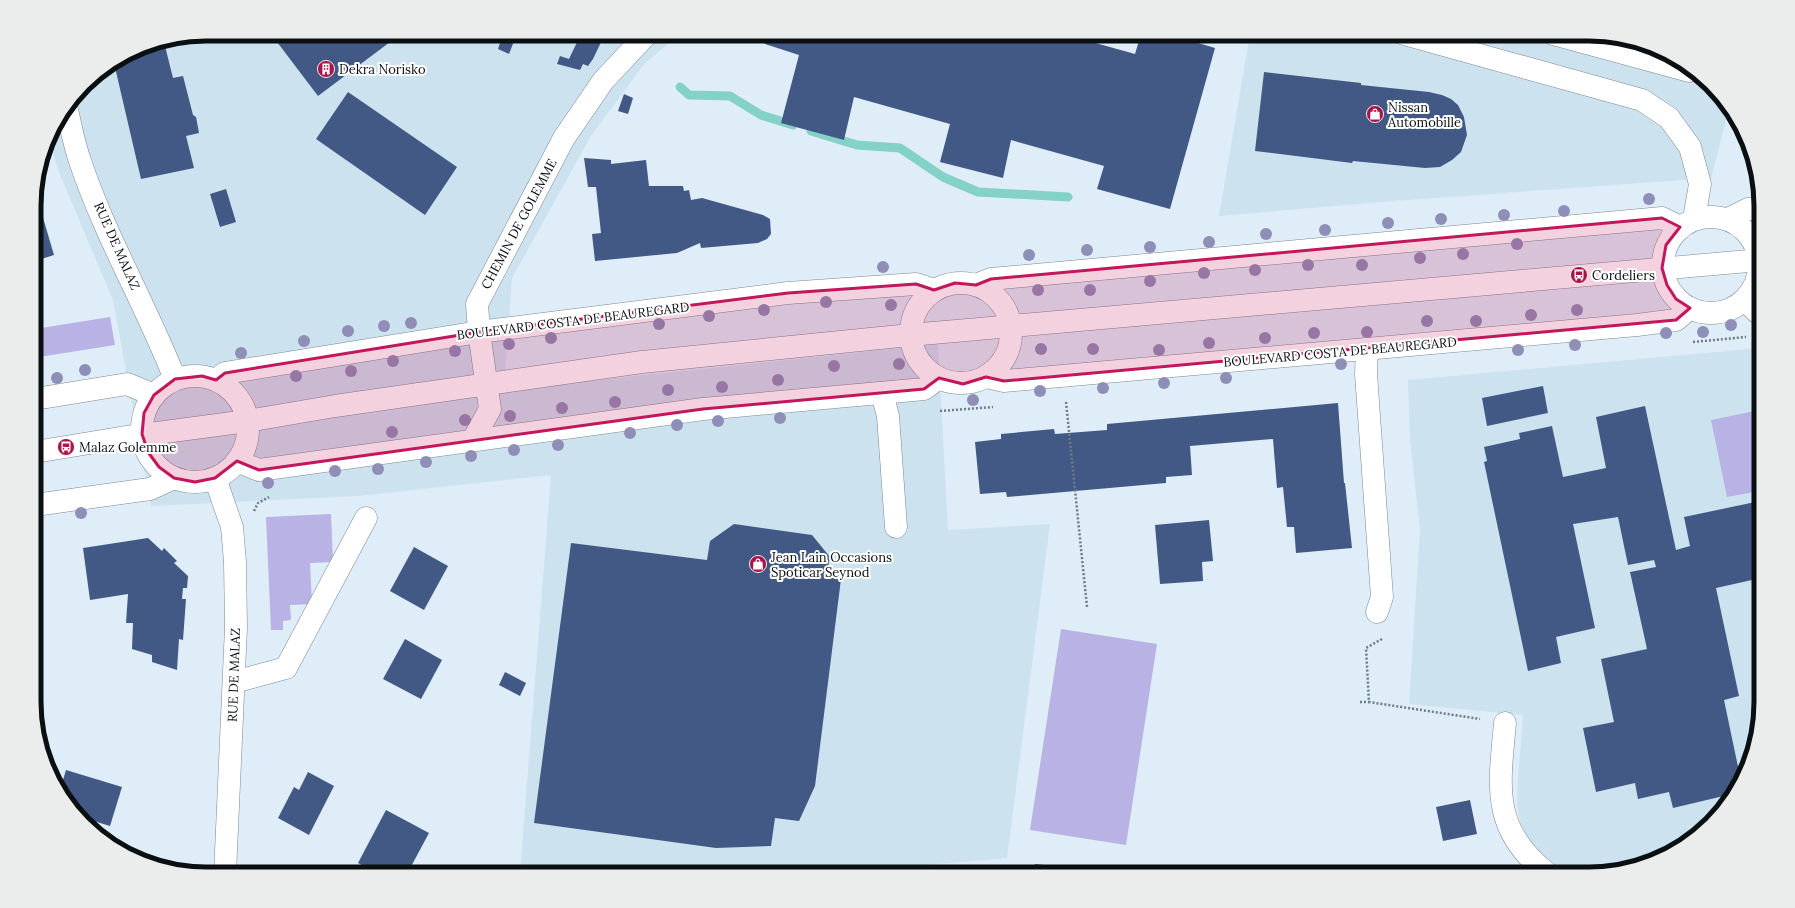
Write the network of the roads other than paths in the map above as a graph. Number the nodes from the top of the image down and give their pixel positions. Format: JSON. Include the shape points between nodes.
{"nodes":[{"id":1,"x":640,"y":41,"type":"edge"},
{"id":2,"x":1429,"y":41,"type":"edge"},
{"id":3,"x":1579,"y":41,"type":"edge"},
{"id":4,"x":1680,"y":69,"type":"edge"},
{"id":5,"x":68,"y":115,"type":"edge"},
{"id":6,"x":1754,"y":209,"type":"edge"},
{"id":7,"x":1728,"y":219,"type":"junction"},
{"id":8,"x":1687,"y":223,"type":"junction"},
{"id":9,"x":1754,"y":243,"type":"edge"},
{"id":10,"x":1754,"y":260,"type":"edge"},
{"id":11,"x":1662,"y":268,"type":"junction"},
{"id":12,"x":976,"y":285,"type":"junction"},
{"id":13,"x":1754,"y":288,"type":"edge"},
{"id":14,"x":934,"y":290,"type":"junction"},
{"id":15,"x":1752,"y":306,"type":"edge"},
{"id":16,"x":1690,"y":308,"type":"junction"},
{"id":17,"x":1010,"y":327,"type":"junction"},
{"id":18,"x":478,"y":332,"type":"junction"},
{"id":19,"x":910,"y":334,"type":"junction"},
{"id":20,"x":1367,"y":350,"type":"junction"},
{"id":21,"x":986,"y":377,"type":"junction"},
{"id":22,"x":939,"y":378,"type":"junction"},
{"id":23,"x":175,"y":380,"type":"junction"},
{"id":24,"x":216,"y":380,"type":"junction"},
{"id":25,"x":486,"y":385,"type":"junction"},
{"id":26,"x":882,"y":393,"type":"junction"},
{"id":27,"x":154,"y":395,"type":"junction"},
{"id":28,"x":41,"y":398,"type":"edge"},
{"id":29,"x":247,"y":420,"type":"junction"},
{"id":30,"x":142,"y":434,"type":"junction"},
{"id":31,"x":473,"y":440,"type":"junction"},
{"id":32,"x":41,"y":451,"type":"edge"},
{"id":33,"x":237,"y":461,"type":"junction"},
{"id":34,"x":174,"y":478,"type":"junction"},
{"id":35,"x":215,"y":478,"type":"junction"},
{"id":36,"x":41,"y":504,"type":"edge"},
{"id":37,"x":366,"y":518,"type":"dead end"},
{"id":38,"x":896,"y":527,"type":"dead end"},
{"id":39,"x":1377,"y":612,"type":"dead end"},
{"id":40,"x":234,"y":682,"type":"junction"},
{"id":41,"x":1505,"y":723,"type":"dead end"},
{"id":42,"x":225,"y":867,"type":"edge"},
{"id":43,"x":1539,"y":867,"type":"edge"}],
"edges":[{"from":1,"to":18,"type":"street","name":"CHEMIN DE GOLEMME","via":[[603,81],[564,138],[477,304]]},
{"from":2,"to":8,"type":"street","via":[[1642,100],[1670,118],[1690,147],[1700,184]]},
{"from":3,"to":4,"type":"street"},
{"from":5,"to":23,"type":"street","name":"RUE DE MALAZ","via":[[80,160]]},
{"from":6,"to":7,"type":"street","via":[[1748,209]]},
{"from":7,"to":8,"type":"street","via":[[1711,216]]},
{"from":7,"to":9,"type":"street","via":[[1744,229]]},
{"from":8,"to":11,"type":"street","via":[[1666,245]]},
{"from":8,"to":12,"type":"street","name":"BOULEVARD COSTA DE BEAUREGARD","via":[[1662,218],[1534,228],[991,279]]},
{"from":10,"to":11,"type":"street"},
{"from":11,"to":16,"type":"street","via":[[1667,284],[1676,299]]},
{"from":11,"to":17,"type":"street"},
{"from":12,"to":14,"type":"street","name":"BOULEVARD COSTA DE BEAUREGARD","via":[[955,283]]},
{"from":12,"to":17,"type":"street","name":"BOULEVARD COSTA DE BEAUREGARD","via":[[993,294],[1005,309]]},
{"from":13,"to":15,"type":"street"},
{"from":14,"to":18,"type":"street","name":"BOULEVARD COSTA DE BEAUREGARD","via":[[916,284],[788,294]]},
{"from":14,"to":19,"type":"street","name":"BOULEVARD COSTA DE BEAUREGARD","via":[[921,302],[913,317]]},
{"from":15,"to":16,"type":"street","via":[[1719,313],[1704,313]]},
{"from":16,"to":20,"type":"street","name":"BOULEVARD COSTA DE BEAUREGARD","via":[[1676,320]]},
{"from":17,"to":19,"type":"street"},
{"from":17,"to":21,"type":"street","name":"BOULEVARD COSTA DE BEAUREGARD","via":[[1009,346],[1004,358]]},
{"from":18,"to":24,"type":"street","name":"BOULEVARD COSTA DE BEAUREGARD","via":[[225,373]]},
{"from":18,"to":25,"type":"street","name":"CHEMIN DE GOLEMME"},
{"from":19,"to":22,"type":"street","name":"BOULEVARD COSTA DE BEAUREGARD","via":[[918,361]]},
{"from":19,"to":25,"type":"street","via":[[642,362]]},
{"from":20,"to":21,"type":"street","name":"BOULEVARD COSTA DE BEAUREGARD","via":[[1004,380]]},
{"from":20,"to":39,"type":"street","via":[[1366,374],[1382,597]]},
{"from":21,"to":22,"type":"street","name":"BOULEVARD COSTA DE BEAUREGARD","via":[[963,384]]},
{"from":22,"to":26,"type":"street","via":[[924,389]]},
{"from":23,"to":24,"type":"street","via":[[188,376],[202,376]]},
{"from":23,"to":27,"type":"street","via":[[160,388]]},
{"from":24,"to":29,"type":"street","via":[[231,390],[242,404]]},
{"from":25,"to":29,"type":"street"},
{"from":25,"to":31,"type":"street","name":"CHEMIN DE GOLEMME","via":[[490,409]]},
{"from":26,"to":31,"type":"street","via":[[703,409]]},
{"from":26,"to":38,"type":"street","via":[[888,416]]},
{"from":27,"to":28,"type":"street","via":[[127,384]]},
{"from":27,"to":30,"type":"street","via":[[144,413]]},
{"from":29,"to":30,"type":"street"},
{"from":29,"to":33,"type":"street","via":[[247,442]]},
{"from":30,"to":32,"type":"street"},
{"from":30,"to":34,"type":"street","via":[[148,452],[159,467]]},
{"from":31,"to":33,"type":"street","via":[[259,470]]},
{"from":33,"to":35,"type":"street"},
{"from":34,"to":35,"type":"street","via":[[195,482]]},
{"from":34,"to":36,"type":"street","via":[[150,489]]},
{"from":35,"to":40,"type":"street","name":"RUE DE MALAZ","via":[[232,527],[236,620]]},
{"from":37,"to":40,"type":"street","via":[[286,668]]},
{"from":40,"to":42,"type":"street","name":"RUE DE MALAZ"},
{"from":41,"to":43,"type":"street","via":[[1500,779],[1504,815],[1512,837]]}]}
